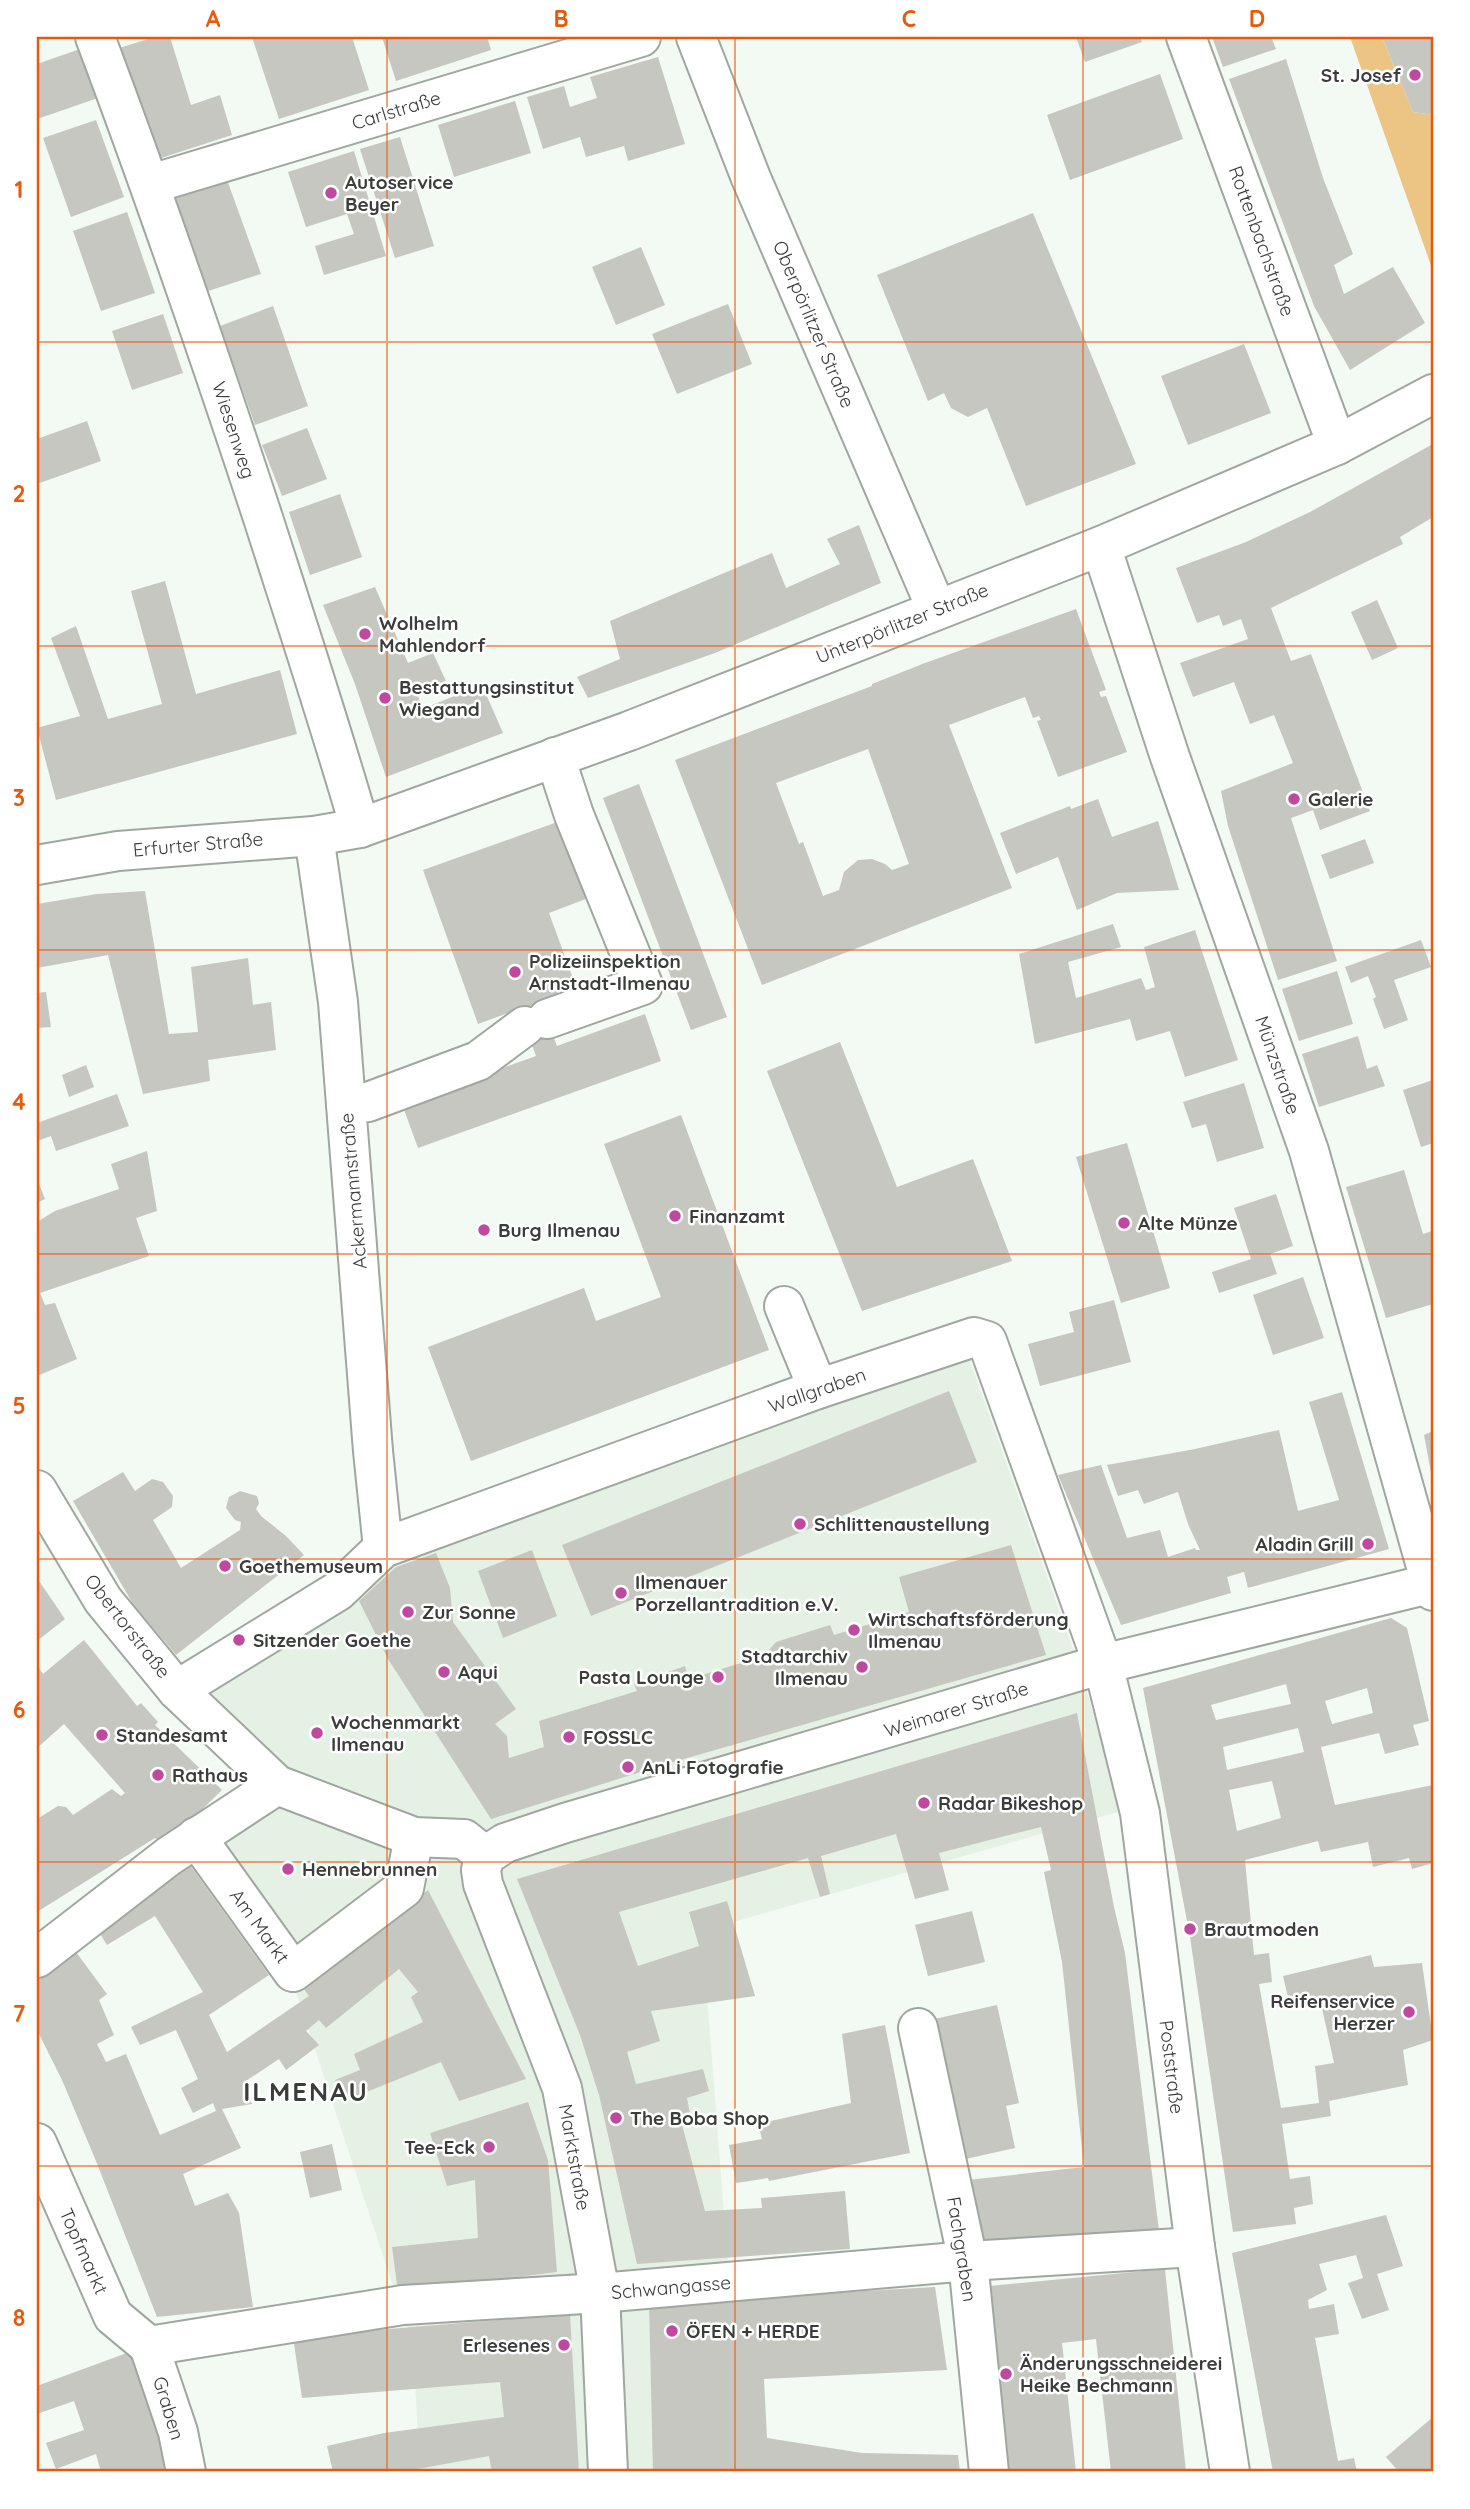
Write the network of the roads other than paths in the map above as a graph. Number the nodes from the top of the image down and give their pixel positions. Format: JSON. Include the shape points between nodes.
{"nodes":[{"id":1,"x":95,"y":37,"type":"edge"},
{"id":2,"x":640,"y":37,"type":"edge"},
{"id":3,"x":696,"y":37,"type":"edge"},
{"id":4,"x":1186,"y":37,"type":"edge"},
{"id":5,"x":151,"y":184,"type":"junction"},
{"id":6,"x":1433,"y":394,"type":"edge"},
{"id":7,"x":1337,"y":444,"type":"junction"},
{"id":8,"x":1101,"y":546,"type":"junction"},
{"id":9,"x":937,"y":610,"type":"junction"},
{"id":10,"x":555,"y":757,"type":"junction"},
{"id":11,"x":360,"y":828,"type":"junction"},
{"id":12,"x":314,"y":836,"type":"junction"},
{"id":13,"x":37,"y":865,"type":"edge"},
{"id":14,"x":346,"y":1104,"type":"junction"},
{"id":15,"x":784,"y":1306,"type":"dead end"},
{"id":16,"x":818,"y":1389,"type":"junction"},
{"id":17,"x":37,"y":1490,"type":"edge"},
{"id":18,"x":383,"y":1548,"type":"junction"},
{"id":19,"x":1433,"y":1586,"type":"edge"},
{"id":20,"x":1102,"y":1664,"type":"junction"},
{"id":21,"x":177,"y":1690,"type":"junction"},
{"id":22,"x":277,"y":1786,"type":"junction"},
{"id":23,"x":196,"y":1837,"type":"junction"},
{"id":24,"x":414,"y":1837,"type":"junction"},
{"id":25,"x":485,"y":1856,"type":"junction"},
{"id":26,"x":37,"y":1958,"type":"edge"},
{"id":27,"x":918,"y":2028,"type":"dead end"},
{"id":28,"x":37,"y":2143,"type":"edge"},
{"id":29,"x":1195,"y":2247,"type":"junction"},
{"id":30,"x":968,"y":2261,"type":"junction"},
{"id":31,"x":600,"y":2293,"type":"junction"},
{"id":32,"x":149,"y":2346,"type":"junction"},
{"id":33,"x":186,"y":2472,"type":"edge"},
{"id":34,"x":608,"y":2472,"type":"edge"},
{"id":35,"x":989,"y":2472,"type":"edge"},
{"id":36,"x":1230,"y":2472,"type":"edge"}],
"edges":[{"from":1,"to":5,"type":"street","name":"Wiesenweg"},
{"from":2,"to":5,"type":"street","name":"Carlstraße"},
{"from":3,"to":9,"type":"street","name":"Oberpörlitzer Straße","via":[[751,178]]},
{"from":4,"to":7,"type":"street","name":"Rottenbachstraße"},
{"from":5,"to":11,"type":"street","name":"Wiesenweg"},
{"from":6,"to":7,"type":"street","name":"Unterpörlitzer Straße"},
{"from":7,"to":8,"type":"street","name":"Unterpörlitzer Straße"},
{"from":8,"to":9,"type":"street","name":"Unterpörlitzer Straße"},
{"from":8,"to":19,"type":"street","name":"Münzstraße","via":[[1308,1151]]},
{"from":9,"to":10,"type":"street","name":"Unterpörlitzer Straße"},
{"from":10,"to":11,"type":"street","name":"Unterpörlitzer Straße"},
{"from":10,"to":14,"type":"street","via":[[643,985],[536,1023],[478,1060],[368,1102]]},
{"from":11,"to":12,"type":"street","name":"Erfurter Straße"},
{"from":12,"to":13,"type":"street","name":"Erfurter Straße","via":[[118,851]]},
{"from":12,"to":14,"type":"street","name":"Ackermannstraße","via":[[338,1002]]},
{"from":14,"to":18,"type":"street","name":"Ackermannstraße"},
{"from":15,"to":16,"type":"street"},
{"from":16,"to":18,"type":"street","name":"Wallgraben"},
{"from":16,"to":20,"type":"street","name":"Wallgraben","via":[[974,1337],[987,1341]]},
{"from":17,"to":21,"type":"street","name":"Obertorstraße","via":[[103,1600]]},
{"from":18,"to":21,"type":"street","name":"Wallgraben","via":[[338,1591]]},
{"from":19,"to":20,"type":"street","name":"Weimarer Straße"},
{"from":20,"to":25,"type":"street","name":"Weimarer Straße","via":[[565,1823],[505,1843]]},
{"from":20,"to":29,"type":"street","name":"Poststraße","via":[[1140,1813]]},
{"from":21,"to":22,"type":"street"},
{"from":22,"to":23,"type":"street"},
{"from":22,"to":24,"type":"street"},
{"from":23,"to":24,"type":"street","name":"Am Markt","via":[[293,1972],[404,1888]]},
{"from":23,"to":26,"type":"street"},
{"from":24,"to":25,"type":"street","via":[[464,1839]]},
{"from":25,"to":31,"type":"street","name":"Marktstraße","via":[[483,1884],[562,2088]]},
{"from":27,"to":30,"type":"street","name":"Fachgraben"},
{"from":28,"to":32,"type":"street","name":"Topfmarkt","via":[[113,2316]]},
{"from":29,"to":30,"type":"street","name":"Schwangasse"},
{"from":29,"to":36,"type":"street","name":"Poststraße"},
{"from":30,"to":31,"type":"street","name":"Schwangasse"},
{"from":30,"to":35,"type":"street","name":"Fachgraben"},
{"from":31,"to":32,"type":"street","name":"Schwangasse","via":[[403,2305]]},
{"from":31,"to":34,"type":"street","name":"Marktstraße"},
{"from":32,"to":33,"type":"street","name":"Graben","via":[[178,2432]]}]}
